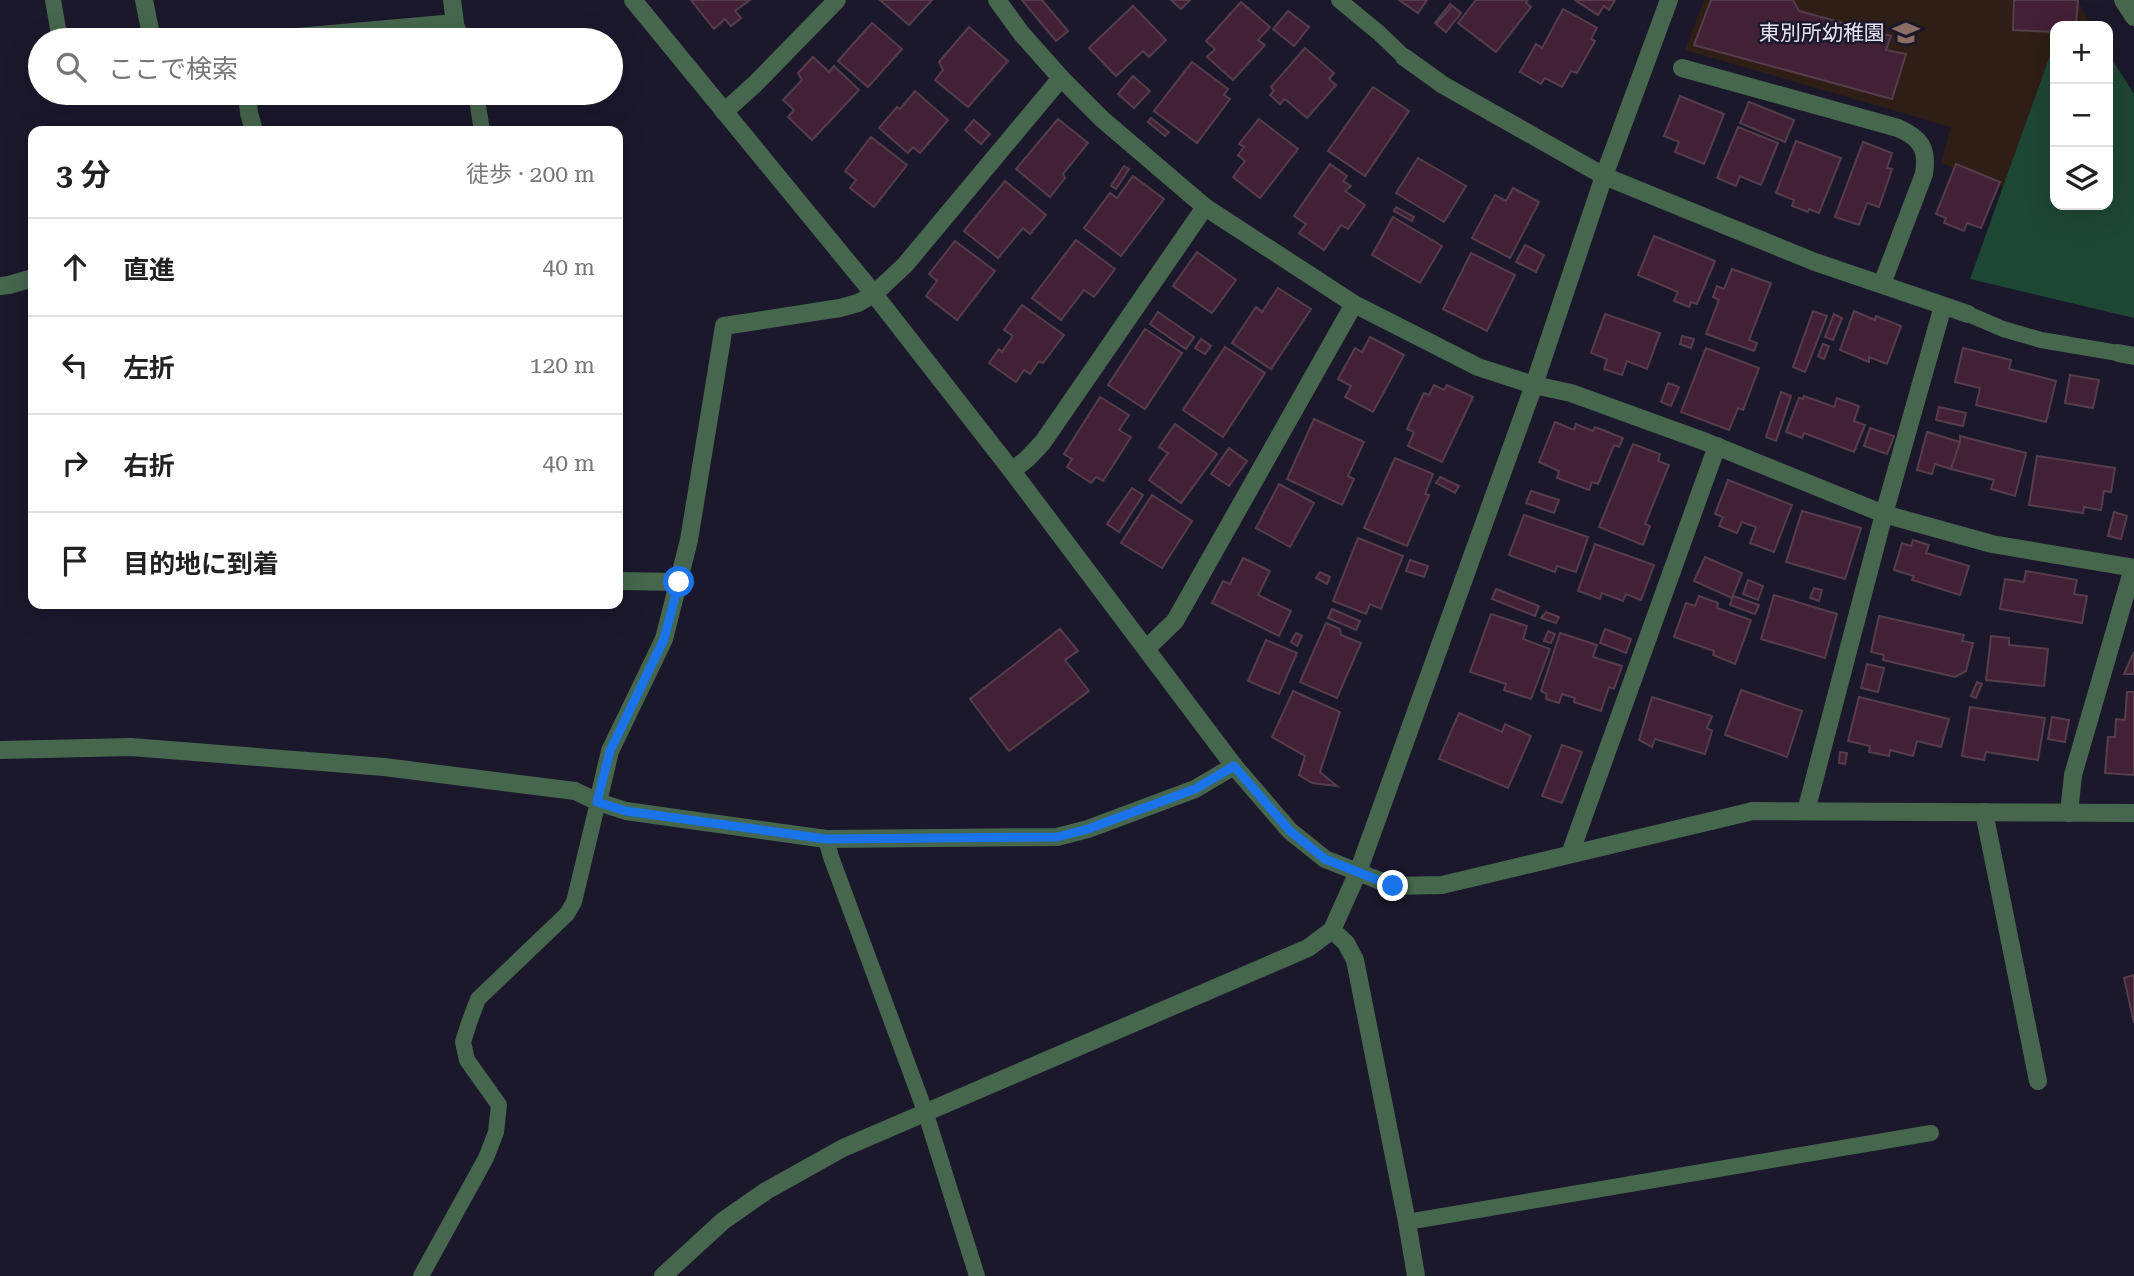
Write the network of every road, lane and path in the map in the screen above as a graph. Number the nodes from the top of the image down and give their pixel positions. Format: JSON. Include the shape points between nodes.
{"nodes":[{"id":1,"x":53,"y":0,"type":"edge"},
{"id":2,"x":144,"y":0,"type":"edge"},
{"id":3,"x":452,"y":0,"type":"edge"},
{"id":4,"x":633,"y":0,"type":"edge"},
{"id":5,"x":837,"y":0,"type":"edge"},
{"id":6,"x":997,"y":0,"type":"edge"},
{"id":7,"x":1339,"y":0,"type":"edge"},
{"id":8,"x":1669,"y":0,"type":"edge"},
{"id":9,"x":2123,"y":0,"type":"edge"},
{"id":10,"x":2134,"y":18,"type":"edge"},
{"id":11,"x":455,"y":23,"type":"junction"},
{"id":12,"x":58,"y":28,"type":"edge"},
{"id":13,"x":150,"y":28,"type":"edge"},
{"id":14,"x":399,"y":28,"type":"edge"},
{"id":15,"x":457,"y":28,"type":"edge"},
{"id":16,"x":1404,"y":57,"type":"joint"},
{"id":17,"x":1682,"y":68,"type":"dead end"},
{"id":18,"x":1061,"y":78,"type":"junction"},
{"id":19,"x":248,"y":105,"type":"edge"},
{"id":20,"x":478,"y":105,"type":"edge"},
{"id":21,"x":724,"y":111,"type":"junction"},
{"id":22,"x":253,"y":126,"type":"edge"},
{"id":23,"x":481,"y":126,"type":"edge"},
{"id":24,"x":1604,"y":176,"type":"junction"},
{"id":25,"x":1205,"y":207,"type":"junction"},
{"id":26,"x":28,"y":279,"type":"edge"},
{"id":27,"x":1882,"y":284,"type":"junction"},
{"id":28,"x":0,"y":286,"type":"edge"},
{"id":29,"x":874,"y":294,"type":"junction"},
{"id":30,"x":1354,"y":304,"type":"junction"},
{"id":31,"x":1942,"y":306,"type":"junction"},
{"id":32,"x":1968,"y":314,"type":"joint"},
{"id":33,"x":2126,"y":355,"type":"edge"},
{"id":34,"x":1534,"y":385,"type":"junction"},
{"id":35,"x":1717,"y":446,"type":"junction"},
{"id":36,"x":1012,"y":471,"type":"junction"},
{"id":37,"x":1884,"y":514,"type":"junction"},
{"id":38,"x":2133,"y":568,"type":"edge"},
{"id":39,"x":623,"y":581,"type":"edge"},
{"id":40,"x":679,"y":582,"type":"junction"},
{"id":41,"x":1147,"y":648,"type":"junction"},
{"id":42,"x":0,"y":750,"type":"edge"},
{"id":43,"x":1234,"y":766,"type":"junction"},
{"id":44,"x":597,"y":802,"type":"junction"},
{"id":45,"x":1806,"y":811,"type":"junction"},
{"id":46,"x":1984,"y":812,"type":"junction"},
{"id":47,"x":2069,"y":813,"type":"junction"},
{"id":48,"x":2134,"y":813,"type":"edge"},
{"id":49,"x":826,"y":839,"type":"junction"},
{"id":50,"x":1570,"y":854,"type":"junction"},
{"id":51,"x":1358,"y":872,"type":"junction"},
{"id":52,"x":1332,"y":930,"type":"junction"},
{"id":53,"x":2038,"y":1081,"type":"dead end"},
{"id":54,"x":925,"y":1111,"type":"junction"},
{"id":55,"x":1931,"y":1133,"type":"dead end"},
{"id":56,"x":1407,"y":1222,"type":"junction"},
{"id":57,"x":421,"y":1276,"type":"edge"},
{"id":58,"x":663,"y":1276,"type":"edge"},
{"id":59,"x":976,"y":1276,"type":"edge"},
{"id":60,"x":1416,"y":1276,"type":"edge"}],
"edges":[{"from":1,"to":12,"type":"lane"},
{"from":2,"to":13,"type":"street"},
{"from":3,"to":11,"type":"street"},
{"from":4,"to":21,"type":"street"},
{"from":5,"to":21,"type":"street"},
{"from":6,"to":18,"type":"street"},
{"from":7,"to":16,"type":"lane"},
{"from":8,"to":24,"type":"street"},
{"from":9,"to":10,"type":"street"},
{"from":11,"to":14,"type":"street"},
{"from":11,"to":15,"type":"lane"},
{"from":16,"to":24,"type":"street","via":[[1443,85]]},
{"from":17,"to":27,"type":"street","via":[[1912,134],[1927,158],[1924,174]]},
{"from":18,"to":25,"type":"street"},
{"from":18,"to":29,"type":"street","via":[[905,265]]},
{"from":19,"to":22,"type":"street"},
{"from":20,"to":23,"type":"lane"},
{"from":21,"to":29,"type":"street"},
{"from":24,"to":27,"type":"street","via":[[1815,262]]},
{"from":24,"to":34,"type":"street"},
{"from":25,"to":30,"type":"street"},
{"from":25,"to":36,"type":"street","via":[[1043,442]]},
{"from":26,"to":28,"type":"street"},
{"from":27,"to":31,"type":"street"},
{"from":29,"to":36,"type":"street"},
{"from":29,"to":40,"type":"street","via":[[840,308],[724,326]]},
{"from":30,"to":34,"type":"street","via":[[1478,367]]},
{"from":30,"to":41,"type":"street","via":[[1175,621]]},
{"from":31,"to":32,"type":"street"},
{"from":31,"to":37,"type":"street"},
{"from":32,"to":33,"type":"lane","via":[[2041,340]]},
{"from":34,"to":35,"type":"street","via":[[1571,393]]},
{"from":34,"to":51,"type":"street"},
{"from":35,"to":37,"type":"street"},
{"from":35,"to":50,"type":"street"},
{"from":36,"to":41,"type":"street"},
{"from":37,"to":38,"type":"street","via":[[1992,544]]},
{"from":37,"to":45,"type":"street"},
{"from":38,"to":47,"type":"street","via":[[2073,775]]},
{"from":39,"to":40,"type":"street"},
{"from":40,"to":44,"type":"street","via":[[664,639],[610,751]]},
{"from":41,"to":43,"type":"street"},
{"from":42,"to":44,"type":"street","via":[[131,747],[370,766],[575,792]]},
{"from":43,"to":49,"type":"street","via":[[1195,789],[1057,837]]},
{"from":43,"to":51,"type":"street","via":[[1290,831],[1325,859]]},
{"from":44,"to":49,"type":"street","via":[[626,811]]},
{"from":44,"to":57,"type":"lane","via":[[574,902],[567,914],[478,999],[463,1042],[467,1060],[499,1105],[496,1132]]},
{"from":45,"to":46,"type":"street"},
{"from":45,"to":50,"type":"street","via":[[1753,811]]},
{"from":46,"to":47,"type":"street"},
{"from":46,"to":53,"type":"street"},
{"from":47,"to":48,"type":"street"},
{"from":49,"to":54,"type":"lane"},
{"from":50,"to":51,"type":"street","via":[[1442,885],[1393,886]]},
{"from":51,"to":52,"type":"street"},
{"from":52,"to":54,"type":"street","via":[[1308,948]]},
{"from":52,"to":56,"type":"street","via":[[1355,960]]},
{"from":54,"to":58,"type":"street","via":[[843,1148],[766,1191],[723,1221]]},
{"from":54,"to":59,"type":"lane"},
{"from":55,"to":56,"type":"lane"},
{"from":56,"to":60,"type":"street"}]}
